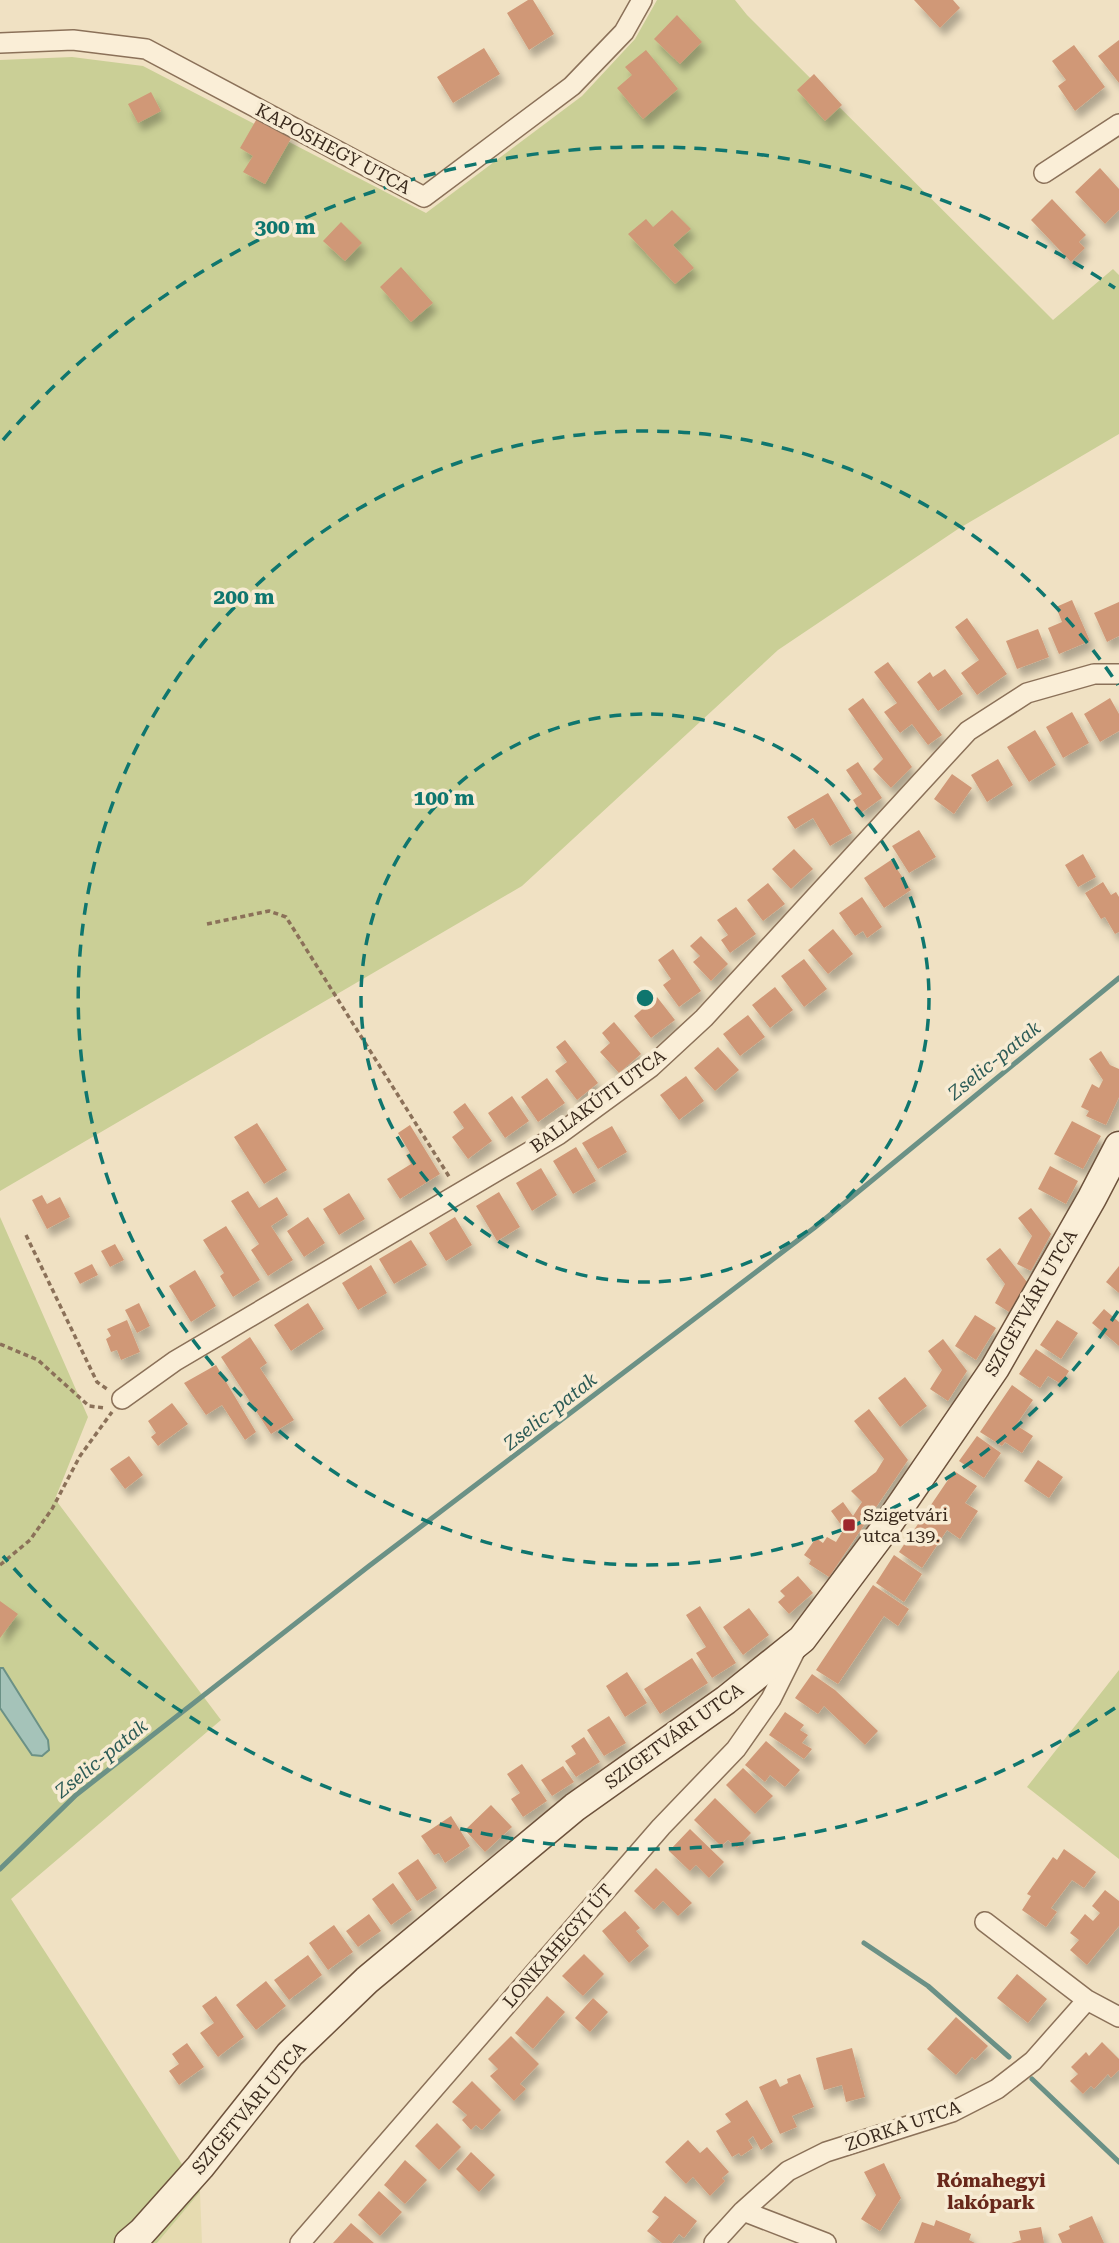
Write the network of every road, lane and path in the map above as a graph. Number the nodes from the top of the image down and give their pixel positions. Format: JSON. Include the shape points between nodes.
{"nodes":[{"id":1,"x":642,"y":0,"type":"edge"},
{"id":2,"x":0,"y":43,"type":"edge"},
{"id":3,"x":1119,"y":124,"type":"edge"},
{"id":4,"x":1044,"y":173,"type":"dead end"},
{"id":5,"x":1119,"y":674,"type":"edge"},
{"id":6,"x":207,"y":923,"type":"dead end"},
{"id":7,"x":1119,"y":1146,"type":"edge"},
{"id":8,"x":458,"y":1192,"type":"junction"},
{"id":9,"x":26,"y":1235,"type":"dead end"},
{"id":10,"x":0,"y":1344,"type":"edge"},
{"id":11,"x":122,"y":1399,"type":"junction"},
{"id":12,"x":2,"y":1559,"type":"edge"},
{"id":13,"x":0,"y":1565,"type":"edge"},
{"id":14,"x":802,"y":1639,"type":"junction"},
{"id":15,"x":985,"y":1922,"type":"dead end"},
{"id":16,"x":1087,"y":2000,"type":"junction"},
{"id":17,"x":1119,"y":2017,"type":"edge"},
{"id":18,"x":743,"y":2211,"type":"junction"},
{"id":19,"x":129,"y":2243,"type":"edge"},
{"id":20,"x":300,"y":2243,"type":"edge"},
{"id":21,"x":714,"y":2243,"type":"edge"},
{"id":22,"x":827,"y":2243,"type":"edge"}],
"edges":[{"from":1,"to":2,"type":"street","name":"KAPOSHEGY UTCA","via":[[624,32],[572,86],[424,197],[146,49],[73,40]]},
{"from":3,"to":4,"type":"street"},
{"from":5,"to":8,"type":"street","name":"BALLAKÚTI UTCA","via":[[1094,674],[1027,693],[968,731],[704,1018],[651,1067],[558,1135]]},
{"from":6,"to":8,"type":"path","via":[[269,911],[286,917]]},
{"from":7,"to":14,"type":"street","name":"SZIGETVÁRI UTCA","via":[[995,1367],[884,1530]]},
{"from":8,"to":11,"type":"street","name":"BALLAKÚTI UTCA","via":[[175,1361]]},
{"from":9,"to":11,"type":"path","via":[[97,1382]]},
{"from":10,"to":11,"type":"path","via":[[38,1360],[89,1406],[103,1409]]},
{"from":11,"to":12,"type":"path","via":[[80,1456],[30,1539]]},
{"from":12,"to":13,"type":"path"},
{"from":14,"to":19,"type":"street","name":"SZIGETVÁRI UTCA","via":[[726,1700],[575,1807],[367,1980],[290,2054],[200,2167]]},
{"from":14,"to":20,"type":"street","name":"LONKAHEGYI ÚT","via":[[771,1699],[736,1749],[661,1827]]},
{"from":15,"to":16,"type":"street"},
{"from":16,"to":17,"type":"street"},
{"from":16,"to":18,"type":"street","name":"ZORKA UTCA","via":[[1033,2061],[997,2089],[952,2112],[826,2152],[788,2171]]},
{"from":18,"to":21,"type":"street","name":"ZORKA UTCA"},
{"from":18,"to":22,"type":"street"}]}
